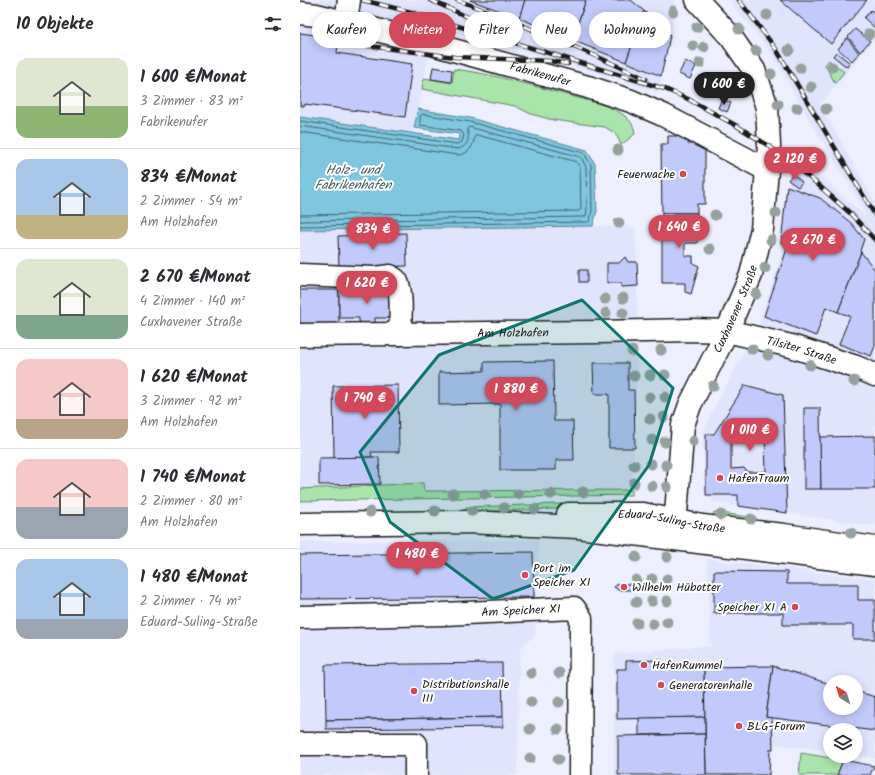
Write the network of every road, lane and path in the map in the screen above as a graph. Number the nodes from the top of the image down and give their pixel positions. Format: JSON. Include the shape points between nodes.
{"nodes":[{"id":1,"x":349,"y":0,"type":"edge"},
{"id":2,"x":696,"y":0,"type":"edge"},
{"id":3,"x":347,"y":12,"type":"edge"},
{"id":4,"x":300,"y":13,"type":"edge"},
{"id":5,"x":312,"y":14,"type":"edge"},
{"id":6,"x":381,"y":31,"type":"edge"},
{"id":7,"x":767,"y":170,"type":"junction"},
{"id":8,"x":300,"y":275,"type":"edge"},
{"id":9,"x":727,"y":331,"type":"junction"},
{"id":10,"x":400,"y":334,"type":"junction"},
{"id":11,"x":300,"y":335,"type":"edge"},
{"id":12,"x":875,"y":374,"type":"edge"},
{"id":13,"x":300,"y":524,"type":"edge"},
{"id":14,"x":674,"y":530,"type":"junction"},
{"id":15,"x":875,"y":548,"type":"edge"},
{"id":16,"x":875,"y":564,"type":"edge"},
{"id":17,"x":300,"y":617,"type":"edge"},
{"id":18,"x":300,"y":744,"type":"edge"},
{"id":19,"x":416,"y":775,"type":"edge"},
{"id":20,"x":580,"y":775,"type":"edge"}],
"edges":[{"from":1,"to":3,"type":"street"},
{"from":2,"to":7,"type":"street","name":"Cuxhavener Straße","via":[[731,37],[754,70],[767,107]]},
{"from":4,"to":5,"type":"street","name":"Fabrikenufer"},
{"from":6,"to":7,"type":"street","name":"Fabrikenufer","via":[[624,99],[663,115]]},
{"from":7,"to":9,"type":"street","name":"Cuxhavener Straße","via":[[762,229],[751,275]]},
{"from":8,"to":10,"type":"street","via":[[375,278],[390,276],[397,281],[400,289]]},
{"from":9,"to":10,"type":"street","name":"Am Holzhafen"},
{"from":9,"to":12,"type":"street","name":"Tilsiter Straße","via":[[791,346]]},
{"from":9,"to":14,"type":"street","name":"Cuxhavener Straße","via":[[683,425]]},
{"from":10,"to":11,"type":"street","name":"Am Holzhafen"},
{"from":13,"to":14,"type":"street","name":"Eduard-Suling-Straße","via":[[467,522]]},
{"from":14,"to":15,"type":"street","name":"Eduard-Suling-Straße","via":[[702,526]]},
{"from":14,"to":16,"type":"street","name":"Eduard-Suling-Straße"},
{"from":17,"to":20,"type":"street","name":"Am Speicher XI","via":[[574,608],[581,618]]},
{"from":18,"to":19,"type":"street","via":[[416,744]]}]}
